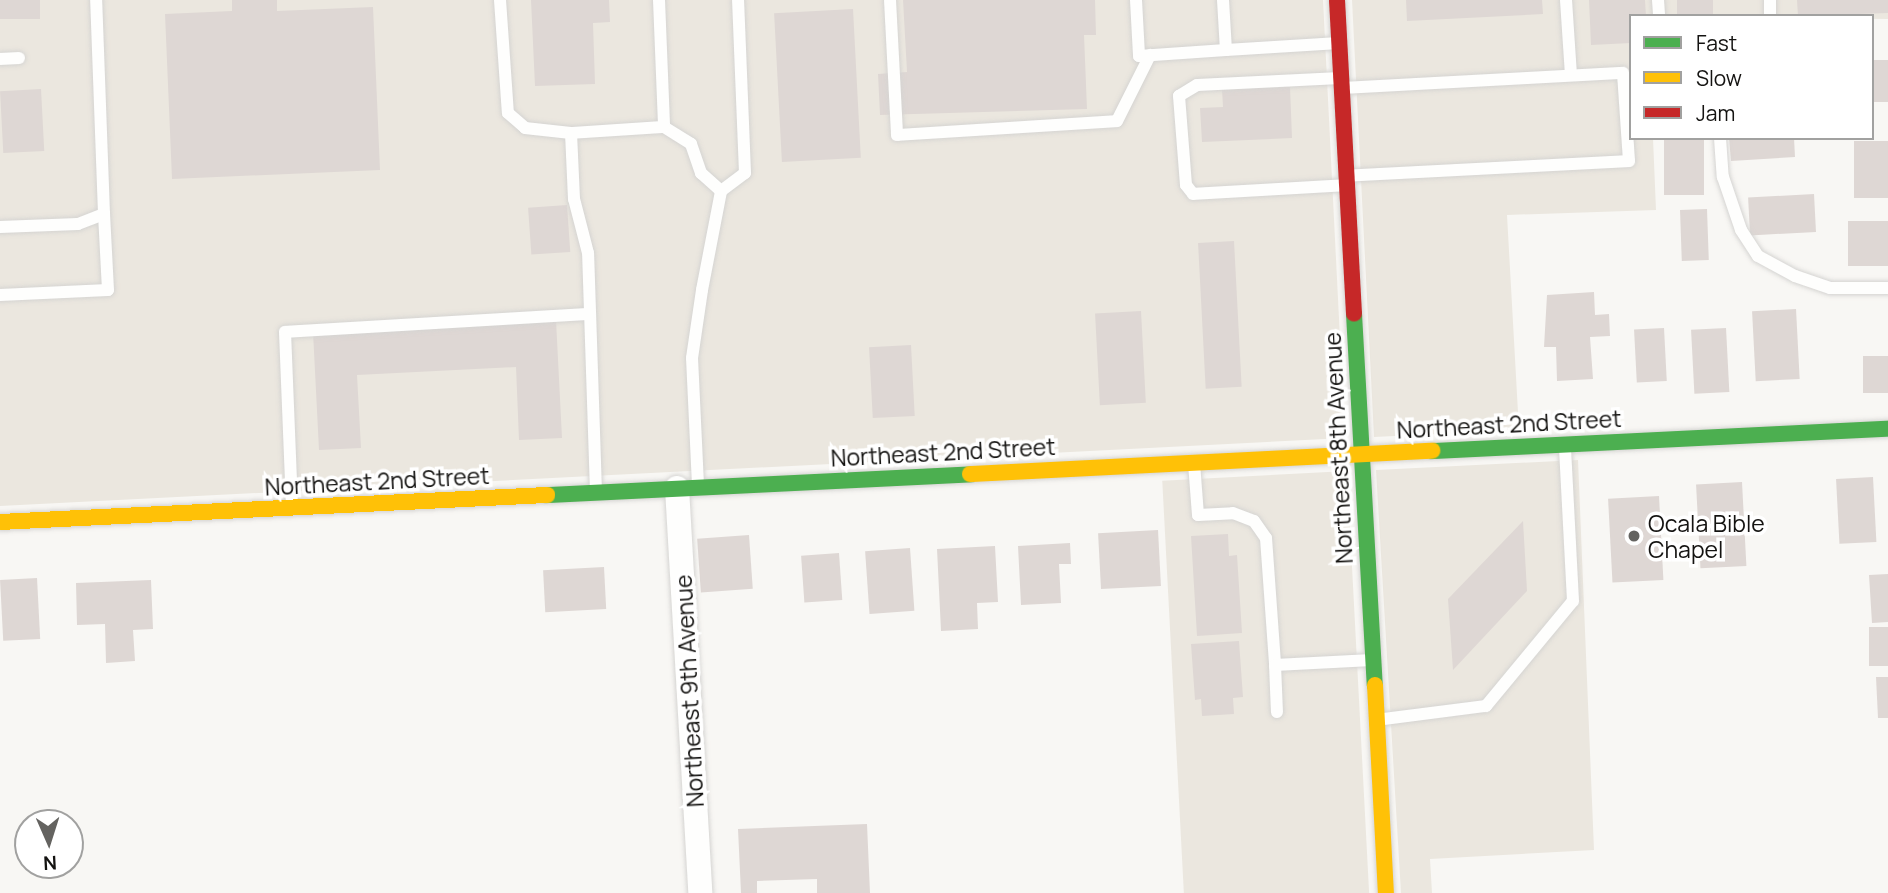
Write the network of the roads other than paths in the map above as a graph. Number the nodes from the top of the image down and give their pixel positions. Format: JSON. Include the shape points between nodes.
{"nodes":[{"id":1,"x":96,"y":0,"type":"edge"},
{"id":2,"x":500,"y":0,"type":"edge"},
{"id":3,"x":659,"y":0,"type":"edge"},
{"id":4,"x":738,"y":0,"type":"edge"},
{"id":5,"x":890,"y":0,"type":"edge"},
{"id":6,"x":1136,"y":0,"type":"edge"},
{"id":7,"x":1223,"y":0,"type":"edge"},
{"id":8,"x":1337,"y":0,"type":"edge"},
{"id":9,"x":1566,"y":0,"type":"edge"},
{"id":10,"x":1339,"y":43,"type":"junction"},
{"id":11,"x":1226,"y":50,"type":"junction"},
{"id":12,"x":1150,"y":55,"type":"junction"},
{"id":13,"x":19,"y":58,"type":"dead end"},
{"id":14,"x":0,"y":59,"type":"edge"},
{"id":15,"x":1627,"y":69,"type":"edge"},
{"id":16,"x":1571,"y":75,"type":"junction"},
{"id":17,"x":1341,"y":83,"type":"junction"},
{"id":18,"x":664,"y":127,"type":"junction"},
{"id":19,"x":571,"y":133,"type":"junction"},
{"id":20,"x":1720,"y":140,"type":"edge"},
{"id":21,"x":1347,"y":180,"type":"junction"},
{"id":22,"x":721,"y":191,"type":"junction"},
{"id":23,"x":104,"y":214,"type":"junction"},
{"id":24,"x":0,"y":227,"type":"edge"},
{"id":25,"x":1888,"y":288,"type":"edge"},
{"id":26,"x":0,"y":295,"type":"edge"},
{"id":27,"x":589,"y":314,"type":"junction"},
{"id":28,"x":1888,"y":429,"type":"edge"},
{"id":29,"x":1565,"y":444,"type":"junction"},
{"id":30,"x":1360,"y":454,"type":"junction"},
{"id":31,"x":1194,"y":462,"type":"junction"},
{"id":32,"x":688,"y":488,"type":"junction"},
{"id":33,"x":596,"y":493,"type":"junction"},
{"id":34,"x":293,"y":508,"type":"junction"},
{"id":35,"x":0,"y":522,"type":"edge"},
{"id":36,"x":1372,"y":660,"type":"junction"},
{"id":37,"x":1275,"y":665,"type":"junction"},
{"id":38,"x":1277,"y":712,"type":"dead end"},
{"id":39,"x":1376,"y":720,"type":"junction"},
{"id":40,"x":700,"y":893,"type":"edge"},
{"id":41,"x":1386,"y":893,"type":"edge"}],
"edges":[{"from":1,"to":23,"type":"lane"},
{"from":2,"to":19,"type":"lane","via":[[508,113],[526,128]]},
{"from":3,"to":18,"type":"lane"},
{"from":4,"to":22,"type":"lane","via":[[745,173]]},
{"from":5,"to":12,"type":"lane","via":[[897,135],[1117,121]]},
{"from":6,"to":12,"type":"lane","via":[[1139,57]]},
{"from":7,"to":11,"type":"lane"},
{"from":8,"to":10,"type":"street","name":"Northeast 8th Avenue"},
{"from":9,"to":16,"type":"lane"},
{"from":10,"to":11,"type":"lane"},
{"from":10,"to":17,"type":"street","name":"Northeast 8th Avenue"},
{"from":11,"to":12,"type":"lane"},
{"from":13,"to":14,"type":"lane"},
{"from":15,"to":16,"type":"lane"},
{"from":15,"to":21,"type":"lane","via":[[1629,161]]},
{"from":16,"to":17,"type":"lane"},
{"from":17,"to":21,"type":"street","name":"Northeast 8th Avenue"},
{"from":17,"to":21,"type":"lane","via":[[1197,85],[1179,96],[1186,185],[1193,194]]},
{"from":18,"to":19,"type":"lane"},
{"from":18,"to":22,"type":"lane","via":[[691,144],[701,173]]},
{"from":19,"to":27,"type":"lane","via":[[574,199],[589,253]]},
{"from":20,"to":25,"type":"lane","via":[[1723,177],[1741,230],[1758,256],[1830,288]]},
{"from":21,"to":30,"type":"street","name":"Northeast 8th Avenue"},
{"from":22,"to":32,"type":"lane","via":[[692,358]]},
{"from":23,"to":24,"type":"lane","via":[[78,224]]},
{"from":23,"to":26,"type":"lane","via":[[108,290]]},
{"from":27,"to":33,"type":"lane"},
{"from":27,"to":34,"type":"lane","via":[[285,332]]},
{"from":28,"to":29,"type":"street","name":"Northeast 2nd Street"},
{"from":29,"to":30,"type":"street","name":"Northeast 2nd Street"},
{"from":29,"to":39,"type":"lane","via":[[1573,601],[1486,706]]},
{"from":30,"to":31,"type":"street","name":"Northeast 2nd Street"},
{"from":30,"to":36,"type":"street","name":"Northeast 8th Avenue"},
{"from":31,"to":32,"type":"street","name":"Northeast 2nd Street"},
{"from":31,"to":37,"type":"lane","via":[[1198,515],[1233,513],[1254,521],[1265,538]]},
{"from":32,"to":33,"type":"street","name":"Northeast 2nd Street"},
{"from":32,"to":40,"type":"street","name":"Northeast 9th Avenue"},
{"from":33,"to":34,"type":"street","name":"Northeast 2nd Street"},
{"from":34,"to":35,"type":"street","name":"Northeast 2nd Street"},
{"from":36,"to":37,"type":"lane"},
{"from":36,"to":39,"type":"street","name":"Northeast 8th Avenue"},
{"from":37,"to":38,"type":"lane"},
{"from":39,"to":41,"type":"street","name":"Northeast 8th Avenue"}]}
